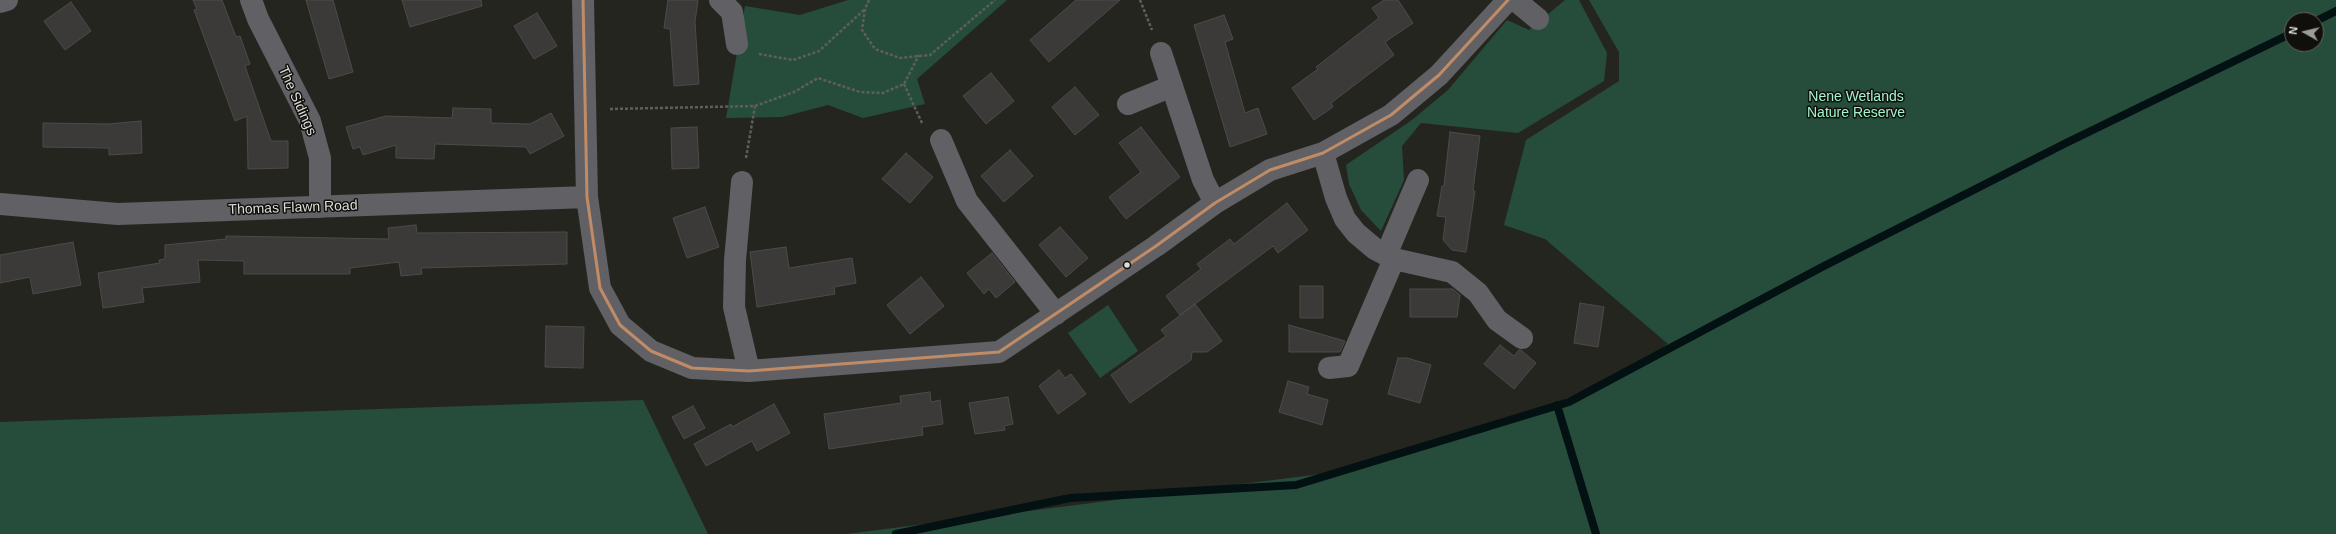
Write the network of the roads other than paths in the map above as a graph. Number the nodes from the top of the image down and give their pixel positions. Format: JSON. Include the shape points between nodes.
{"nodes":[{"id":1,"x":7,"y":0,"type":"edge"},
{"id":2,"x":251,"y":0,"type":"edge"},
{"id":3,"x":583,"y":0,"type":"edge"},
{"id":4,"x":720,"y":0,"type":"edge"},
{"id":5,"x":1508,"y":0,"type":"edge"},
{"id":6,"x":1515,"y":0,"type":"edge"},
{"id":7,"x":0,"y":2,"type":"edge"},
{"id":8,"x":1538,"y":19,"type":"dead end"},
{"id":9,"x":737,"y":44,"type":"road end"},
{"id":10,"x":1161,"y":53,"type":"road end"},
{"id":11,"x":1172,"y":86,"type":"junction"},
{"id":12,"x":1128,"y":104,"type":"dead end"},
{"id":13,"x":941,"y":140,"type":"road end"},
{"id":14,"x":1323,"y":153,"type":"junction"},
{"id":15,"x":1418,"y":180,"type":"dead end"},
{"id":16,"x":742,"y":182,"type":"road end"},
{"id":17,"x":586,"y":197,"type":"junction"},
{"id":18,"x":1215,"y":203,"type":"junction"},
{"id":19,"x":0,"y":204,"type":"edge"},
{"id":20,"x":320,"y":207,"type":"junction"},
{"id":21,"x":1390,"y":257,"type":"junction"},
{"id":22,"x":1056,"y":314,"type":"junction"},
{"id":23,"x":1522,"y":338,"type":"dead end"},
{"id":24,"x":1330,"y":368,"type":"dead end"},
{"id":25,"x":749,"y":370,"type":"junction"}],
"edges":[{"from":1,"to":7,"type":"street"},
{"from":2,"to":20,"type":"street","name":"The Sidings","via":[[258,19],[310,121],[320,158]]},
{"from":3,"to":17,"type":"street"},
{"from":4,"to":9,"type":"street","via":[[732,12]]},
{"from":5,"to":14,"type":"street","via":[[1439,75],[1391,115]]},
{"from":6,"to":8,"type":"street"},
{"from":10,"to":11,"type":"street"},
{"from":11,"to":12,"type":"street"},
{"from":11,"to":18,"type":"street","via":[[1203,180]]},
{"from":13,"to":22,"type":"street","via":[[967,201]]},
{"from":14,"to":18,"type":"street","via":[[1270,170]]},
{"from":14,"to":21,"type":"street","via":[[1336,198],[1345,218],[1356,233],[1375,249]]},
{"from":15,"to":21,"type":"street"},
{"from":16,"to":25,"type":"street","via":[[735,260],[734,307]]},
{"from":17,"to":20,"type":"street","name":"Thomas Flawn Road"},
{"from":17,"to":25,"type":"street","via":[[600,288],[620,325],[650,351],[692,368]]},
{"from":18,"to":22,"type":"street"},
{"from":19,"to":20,"type":"street","name":"Thomas Flawn Road","via":[[118,214]]},
{"from":21,"to":23,"type":"street","via":[[1452,272],[1478,293],[1497,320]]},
{"from":21,"to":24,"type":"street","via":[[1348,366]]},
{"from":22,"to":25,"type":"street","via":[[999,352]]}]}
